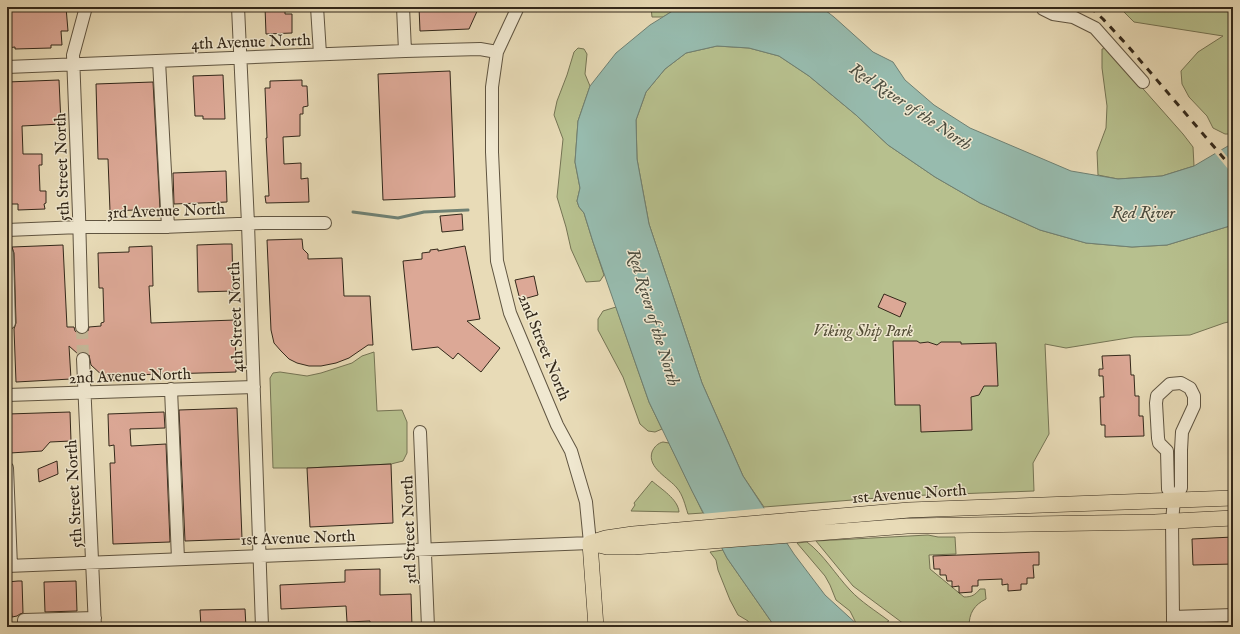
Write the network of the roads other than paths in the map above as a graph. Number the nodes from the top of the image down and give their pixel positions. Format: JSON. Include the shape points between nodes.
{"nodes":[{"id":1,"x":86,"y":7,"type":"edge"},
{"id":2,"x":238,"y":7,"type":"edge"},
{"id":3,"x":317,"y":7,"type":"edge"},
{"id":4,"x":403,"y":7,"type":"edge"},
{"id":5,"x":518,"y":7,"type":"edge"},
{"id":6,"x":1043,"y":8,"type":"dead end"},
{"id":7,"x":405,"y":51,"type":"junction"},
{"id":8,"x":497,"y":52,"type":"junction"},
{"id":9,"x":320,"y":54,"type":"junction"},
{"id":10,"x":240,"y":57,"type":"junction"},
{"id":11,"x":160,"y":61,"type":"junction"},
{"id":12,"x":73,"y":65,"type":"junction"},
{"id":13,"x":7,"y":67,"type":"edge"},
{"id":14,"x":1143,"y":82,"type":"dead end"},
{"id":15,"x":325,"y":223,"type":"dead end"},
{"id":16,"x":248,"y":224,"type":"junction"},
{"id":17,"x":80,"y":227,"type":"junction"},
{"id":18,"x":168,"y":227,"type":"junction"},
{"id":19,"x":7,"y":230,"type":"edge"},
{"id":20,"x":7,"y":253,"type":"edge"},
{"id":21,"x":9,"y":323,"type":"dead end"},
{"id":22,"x":82,"y":327,"type":"tunnel mouth"},
{"id":23,"x":83,"y":359,"type":"tunnel mouth"},
{"id":24,"x":254,"y":387,"type":"junction"},
{"id":25,"x":171,"y":390,"type":"junction"},
{"id":26,"x":84,"y":392,"type":"junction"},
{"id":27,"x":7,"y":395,"type":"edge"},
{"id":28,"x":420,"y":432,"type":"dead end"},
{"id":29,"x":7,"y":468,"type":"edge"},
{"id":30,"x":1233,"y":498,"type":"edge"},
{"id":31,"x":1174,"y":500,"type":"junction"},
{"id":32,"x":1233,"y":518,"type":"edge"},
{"id":33,"x":1172,"y":521,"type":"junction"},
{"id":34,"x":633,"y":541,"type":"junction"},
{"id":35,"x":590,"y":543,"type":"junction"},
{"id":36,"x":426,"y":550,"type":"junction"},
{"id":37,"x":260,"y":556,"type":"junction"},
{"id":38,"x":178,"y":559,"type":"junction"},
{"id":39,"x":92,"y":563,"type":"junction"},
{"id":40,"x":9,"y":566,"type":"edge"},
{"id":41,"x":1233,"y":615,"type":"edge"},
{"id":42,"x":95,"y":622,"type":"edge"},
{"id":43,"x":1173,"y":622,"type":"edge"},
{"id":44,"x":24,"y":627,"type":"edge"},
{"id":45,"x":262,"y":627,"type":"edge"},
{"id":46,"x":428,"y":627,"type":"edge"},
{"id":47,"x":596,"y":627,"type":"edge"}],
"edges":[{"from":1,"to":12,"type":"street","name":"5th Street North","via":[[73,55]]},
{"from":2,"to":10,"type":"street","name":"4th Street North"},
{"from":3,"to":9,"type":"street"},
{"from":4,"to":7,"type":"street"},
{"from":5,"to":8,"type":"street","name":"2nd Street North"},
{"from":6,"to":14,"type":"street","via":[[1053,14],[1073,16],[1095,28]]},
{"from":7,"to":8,"type":"street","name":"4th Avenue North","via":[[480,49]]},
{"from":7,"to":9,"type":"street","name":"4th Avenue North"},
{"from":8,"to":35,"type":"street","name":"2nd Street North","via":[[492,87],[491,127],[497,261],[510,314],[571,451],[586,502]]},
{"from":9,"to":10,"type":"street","name":"4th Avenue North"},
{"from":10,"to":11,"type":"street","name":"4th Avenue North"},
{"from":10,"to":16,"type":"street","name":"4th Street North"},
{"from":11,"to":12,"type":"street","name":"4th Avenue North"},
{"from":11,"to":18,"type":"street"},
{"from":12,"to":13,"type":"street","name":"4th Avenue North"},
{"from":12,"to":17,"type":"street","name":"5th Street North"},
{"from":15,"to":16,"type":"street","name":"3rd Avenue North"},
{"from":16,"to":18,"type":"street","name":"3rd Avenue North"},
{"from":16,"to":24,"type":"street","name":"4th Street North"},
{"from":17,"to":18,"type":"street","name":"3rd Avenue North"},
{"from":17,"to":19,"type":"street","name":"3rd Avenue North"},
{"from":17,"to":22,"type":"street","name":"5th Street North"},
{"from":20,"to":21,"type":"street"},
{"from":23,"to":26,"type":"street","name":"5th Street North"},
{"from":24,"to":25,"type":"street","name":"2nd Avenue North"},
{"from":24,"to":37,"type":"street","name":"4th Street North"},
{"from":25,"to":26,"type":"street","name":"2nd Avenue North"},
{"from":25,"to":38,"type":"street"},
{"from":26,"to":27,"type":"street","name":"2nd Avenue North"},
{"from":26,"to":39,"type":"street","name":"5th Street North"},
{"from":28,"to":36,"type":"street","name":"3rd Street North"},
{"from":29,"to":40,"type":"street"},
{"from":30,"to":31,"type":"main road","name":"1st Avenue North"},
{"from":31,"to":31,"type":"street","via":[[1181,488],[1182,432],[1194,406],[1194,396],[1190,388],[1181,383],[1170,384],[1156,396],[1158,438],[1159,443],[1167,450],[1168,489]]},
{"from":31,"to":33,"type":"street"},
{"from":31,"to":34,"type":"main road","name":"1st Avenue North","via":[[909,510]]},
{"from":32,"to":33,"type":"main road","name":"1st Avenue North"},
{"from":33,"to":34,"type":"main road","name":"1st Avenue North","via":[[907,526]]},
{"from":33,"to":43,"type":"street"},
{"from":34,"to":35,"type":"main road","name":"1st Avenue North","via":[[606,538]]},
{"from":35,"to":36,"type":"street","name":"1st Avenue North"},
{"from":35,"to":47,"type":"main road","name":"2nd Street North"},
{"from":36,"to":37,"type":"street","name":"1st Avenue North"},
{"from":36,"to":46,"type":"street","name":"3rd Street North"},
{"from":37,"to":38,"type":"street","name":"1st Avenue North"},
{"from":37,"to":45,"type":"street","name":"4th Street North"},
{"from":38,"to":39,"type":"street","name":"1st Avenue North"},
{"from":39,"to":40,"type":"street","name":"1st Avenue North"},
{"from":39,"to":42,"type":"street","name":"5th Street North"},
{"from":41,"to":43,"type":"street"},
{"from":42,"to":44,"type":"street","via":[[24,620]]}]}
